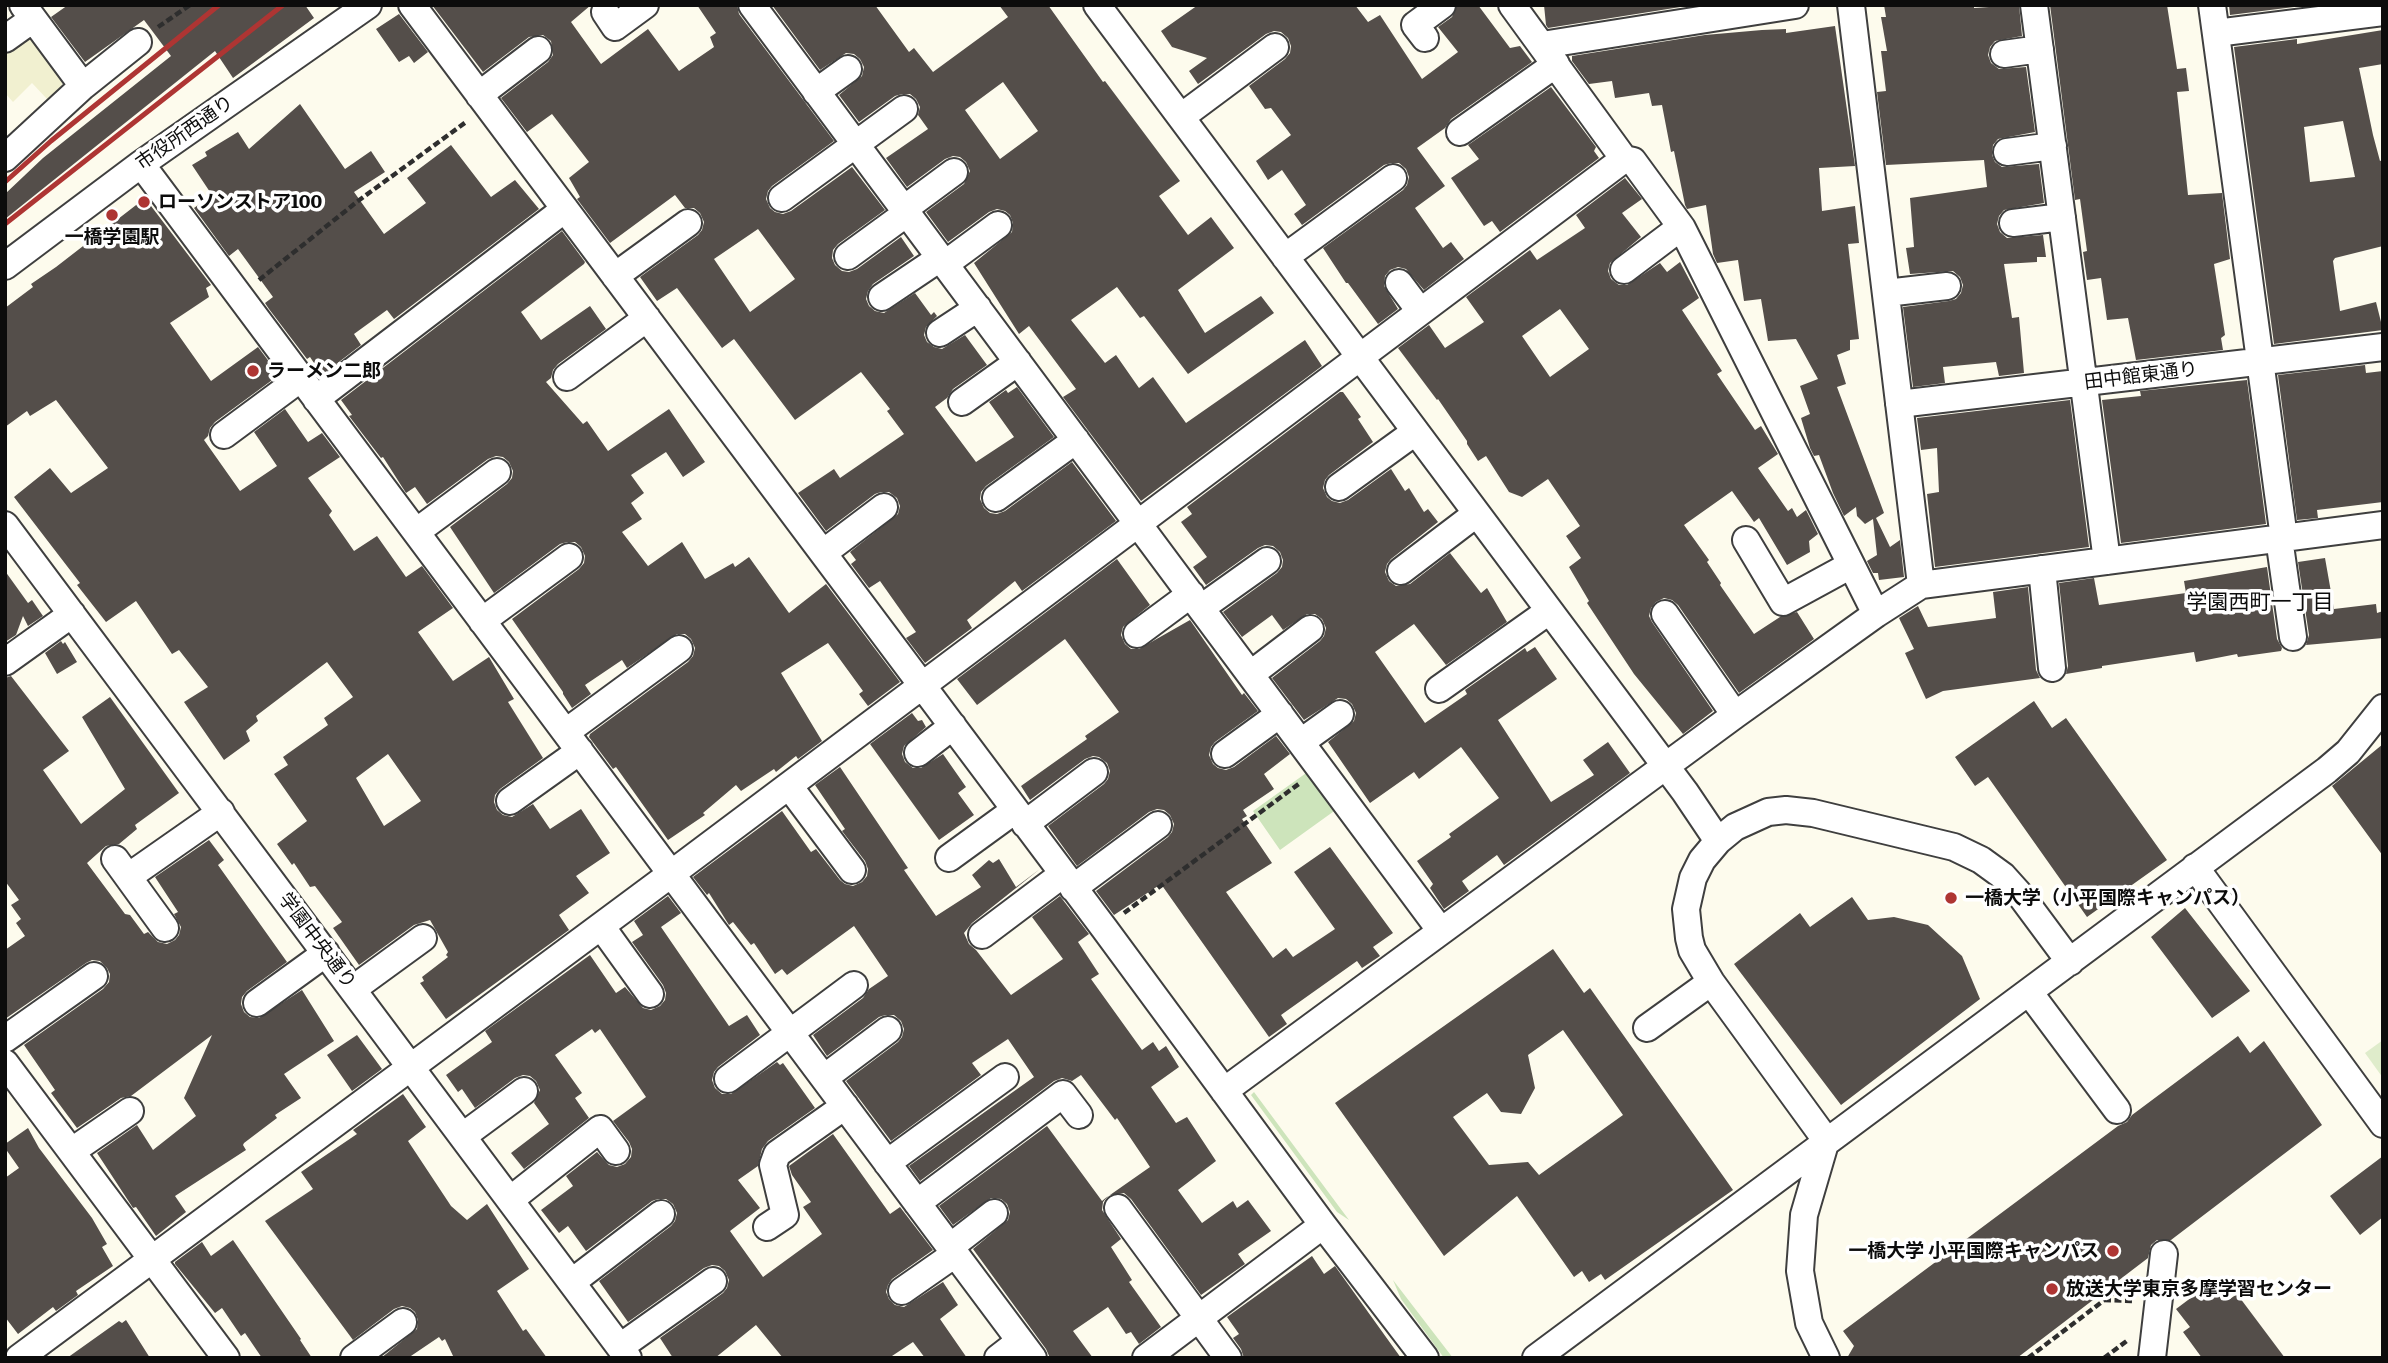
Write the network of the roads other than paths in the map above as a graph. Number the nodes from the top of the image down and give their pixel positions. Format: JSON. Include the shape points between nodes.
{"nodes":[{"id":1,"x":368,"y":5,"type":"edge"},
{"id":2,"x":412,"y":5,"type":"edge"},
{"id":3,"x":645,"y":5,"type":"edge"},
{"id":4,"x":752,"y":5,"type":"edge"},
{"id":5,"x":1097,"y":5,"type":"edge"},
{"id":6,"x":1441,"y":5,"type":"edge"},
{"id":7,"x":1512,"y":5,"type":"edge"},
{"id":8,"x":1795,"y":5,"type":"edge"},
{"id":9,"x":1851,"y":5,"type":"edge"},
{"id":10,"x":2034,"y":5,"type":"edge"},
{"id":11,"x":2212,"y":5,"type":"edge"},
{"id":12,"x":28,"y":12,"type":"edge"},
{"id":13,"x":605,"y":12,"type":"dead end"},
{"id":14,"x":2383,"y":12,"type":"edge"},
{"id":15,"x":2216,"y":33,"type":"junction"},
{"id":16,"x":1425,"y":38,"type":"dead end"},
{"id":17,"x":5,"y":39,"type":"edge"},
{"id":18,"x":138,"y":42,"type":"road end"},
{"id":19,"x":1275,"y":47,"type":"dead end"},
{"id":20,"x":2040,"y":49,"type":"junction"},
{"id":21,"x":538,"y":50,"type":"dead end"},
{"id":22,"x":1549,"y":54,"type":"junction"},
{"id":23,"x":2004,"y":54,"type":"dead end"},
{"id":24,"x":848,"y":69,"type":"dead end"},
{"id":25,"x":83,"y":86,"type":"junction"},
{"id":26,"x":816,"y":92,"type":"junction"},
{"id":27,"x":484,"y":101,"type":"junction"},
{"id":28,"x":904,"y":109,"type":"dead end"},
{"id":29,"x":1181,"y":117,"type":"junction"},
{"id":30,"x":1460,"y":132,"type":"dead end"},
{"id":31,"x":855,"y":144,"type":"junction"},
{"id":32,"x":2053,"y":146,"type":"junction"},
{"id":33,"x":2007,"y":152,"type":"dead end"},
{"id":34,"x":5,"y":158,"type":"edge"},
{"id":35,"x":1623,"y":159,"type":"junction"},
{"id":36,"x":141,"y":164,"type":"junction"},
{"id":37,"x":954,"y":172,"type":"dead end"},
{"id":38,"x":1393,"y":178,"type":"dead end"},
{"id":39,"x":782,"y":198,"type":"dead end"},
{"id":40,"x":565,"y":209,"type":"junction"},
{"id":41,"x":905,"y":211,"type":"junction"},
{"id":42,"x":2062,"y":218,"type":"junction"},
{"id":43,"x":688,"y":223,"type":"dead end"},
{"id":44,"x":2013,"y":223,"type":"dead end"},
{"id":45,"x":998,"y":225,"type":"dead end"},
{"id":46,"x":1681,"y":227,"type":"junction"},
{"id":47,"x":848,"y":256,"type":"dead end"},
{"id":48,"x":1285,"y":257,"type":"junction"},
{"id":49,"x":942,"y":261,"type":"junction"},
{"id":50,"x":5,"y":266,"type":"edge"},
{"id":51,"x":1624,"y":270,"type":"dead end"},
{"id":52,"x":615,"y":276,"type":"junction"},
{"id":53,"x":1399,"y":283,"type":"dead end"},
{"id":54,"x":1947,"y":286,"type":"dead end"},
{"id":55,"x":1886,"y":293,"type":"junction"},
{"id":56,"x":882,"y":297,"type":"dead end"},
{"id":57,"x":978,"y":307,"type":"junction"},
{"id":58,"x":1420,"y":312,"type":"junction"},
{"id":59,"x":647,"y":318,"type":"junction"},
{"id":60,"x":940,"y":333,"type":"dead end"},
{"id":61,"x":2383,"y":347,"type":"edge"},
{"id":62,"x":1359,"y":357,"type":"junction"},
{"id":63,"x":1018,"y":362,"type":"junction"},
{"id":64,"x":2261,"y":362,"type":"junction"},
{"id":65,"x":567,"y":377,"type":"dead end"},
{"id":66,"x":2083,"y":383,"type":"junction"},
{"id":67,"x":309,"y":389,"type":"junction"},
{"id":68,"x":962,"y":402,"type":"dead end"},
{"id":69,"x":1899,"y":404,"type":"junction"},
{"id":70,"x":1415,"y":432,"type":"junction"},
{"id":71,"x":225,"y":435,"type":"dead end"},
{"id":72,"x":1076,"y":440,"type":"junction"},
{"id":73,"x":497,"y":472,"type":"dead end"},
{"id":74,"x":1339,"y":487,"type":"dead end"},
{"id":75,"x":996,"y":498,"type":"dead end"},
{"id":76,"x":884,"y":507,"type":"dead end"},
{"id":77,"x":1476,"y":513,"type":"junction"},
{"id":78,"x":1138,"y":523,"type":"junction"},
{"id":79,"x":5,"y":525,"type":"edge"},
{"id":80,"x":2383,"y":525,"type":"edge"},
{"id":81,"x":416,"y":532,"type":"junction"},
{"id":82,"x":2281,"y":538,"type":"junction"},
{"id":83,"x":1746,"y":540,"type":"dead end"},
{"id":84,"x":823,"y":553,"type":"junction"},
{"id":85,"x":569,"y":557,"type":"dead end"},
{"id":86,"x":1267,"y":561,"type":"dead end"},
{"id":87,"x":2107,"y":561,"type":"junction"},
{"id":88,"x":1852,"y":565,"type":"junction"},
{"id":89,"x":2042,"y":569,"type":"junction"},
{"id":90,"x":1401,"y":571,"type":"dead end"},
{"id":91,"x":1921,"y":585,"type":"junction"},
{"id":92,"x":1196,"y":601,"type":"junction"},
{"id":93,"x":1549,"y":611,"type":"junction"},
{"id":94,"x":72,"y":614,"type":"junction"},
{"id":95,"x":1665,"y":614,"type":"dead end"},
{"id":96,"x":1876,"y":614,"type":"junction"},
{"id":97,"x":482,"y":621,"type":"junction"},
{"id":98,"x":1310,"y":629,"type":"dead end"},
{"id":99,"x":1137,"y":634,"type":"dead end"},
{"id":100,"x":2293,"y":638,"type":"dead end"},
{"id":101,"x":679,"y":649,"type":"dead end"},
{"id":102,"x":5,"y":662,"type":"edge"},
{"id":103,"x":2052,"y":668,"type":"dead end"},
{"id":104,"x":1251,"y":674,"type":"junction"},
{"id":105,"x":922,"y":686,"type":"junction"},
{"id":106,"x":1439,"y":689,"type":"dead end"},
{"id":107,"x":2383,"y":708,"type":"edge"},
{"id":108,"x":1280,"y":714,"type":"junction"},
{"id":109,"x":1340,"y":714,"type":"dead end"},
{"id":110,"x":1735,"y":715,"type":"junction"},
{"id":111,"x":953,"y":726,"type":"junction"},
{"id":112,"x":573,"y":742,"type":"junction"},
{"id":113,"x":1301,"y":742,"type":"junction"},
{"id":114,"x":918,"y":753,"type":"dead end"},
{"id":115,"x":1225,"y":754,"type":"dead end"},
{"id":116,"x":1665,"y":767,"type":"junction"},
{"id":117,"x":1094,"y":772,"type":"dead end"},
{"id":118,"x":789,"y":786,"type":"junction"},
{"id":119,"x":510,"y":801,"type":"dead end"},
{"id":120,"x":221,"y":812,"type":"junction"},
{"id":121,"x":1020,"y":817,"type":"junction"},
{"id":122,"x":1158,"y":825,"type":"dead end"},
{"id":123,"x":1718,"y":841,"type":"junction"},
{"id":124,"x":948,"y":858,"type":"dead end"},
{"id":125,"x":2194,"y":867,"type":"junction"},
{"id":126,"x":852,"y":870,"type":"dead end"},
{"id":127,"x":671,"y":874,"type":"junction"},
{"id":128,"x":1068,"y":881,"type":"junction"},
{"id":129,"x":601,"y":926,"type":"junction"},
{"id":130,"x":165,"y":928,"type":"dead end"},
{"id":131,"x":1441,"y":931,"type":"junction"},
{"id":132,"x":982,"y":935,"type":"dead end"},
{"id":133,"x":423,"y":938,"type":"dead end"},
{"id":134,"x":326,"y":953,"type":"junction"},
{"id":135,"x":2070,"y":962,"type":"junction"},
{"id":136,"x":94,"y":976,"type":"dead end"},
{"id":137,"x":1711,"y":982,"type":"junction"},
{"id":138,"x":854,"y":985,"type":"dead end"},
{"id":139,"x":353,"y":989,"type":"junction"},
{"id":140,"x":2029,"y":992,"type":"junction"},
{"id":141,"x":650,"y":994,"type":"dead end"},
{"id":142,"x":257,"y":1003,"type":"dead end"},
{"id":143,"x":1647,"y":1028,"type":"dead end"},
{"id":144,"x":888,"y":1030,"type":"dead end"},
{"id":145,"x":790,"y":1033,"type":"junction"},
{"id":146,"x":5,"y":1039,"type":"edge"},
{"id":147,"x":5,"y":1063,"type":"edge"},
{"id":148,"x":411,"y":1066,"type":"junction"},
{"id":149,"x":1005,"y":1077,"type":"dead end"},
{"id":150,"x":824,"y":1078,"type":"junction"},
{"id":151,"x":728,"y":1079,"type":"dead end"},
{"id":152,"x":524,"y":1091,"type":"dead end"},
{"id":153,"x":1224,"y":1091,"type":"junction"},
{"id":154,"x":845,"y":1106,"type":"junction"},
{"id":155,"x":2117,"y":1110,"type":"dead end"},
{"id":156,"x":130,"y":1111,"type":"dead end"},
{"id":157,"x":1079,"y":1115,"type":"dead end"},
{"id":158,"x":2383,"y":1124,"type":"edge"},
{"id":159,"x":463,"y":1136,"type":"junction"},
{"id":160,"x":1826,"y":1140,"type":"junction"},
{"id":161,"x":616,"y":1151,"type":"dead end"},
{"id":162,"x":72,"y":1152,"type":"junction"},
{"id":163,"x":887,"y":1163,"type":"junction"},
{"id":164,"x":510,"y":1200,"type":"junction"},
{"id":165,"x":917,"y":1203,"type":"junction"},
{"id":166,"x":1118,"y":1208,"type":"dead end"},
{"id":167,"x":994,"y":1213,"type":"dead end"},
{"id":168,"x":661,"y":1214,"type":"dead end"},
{"id":169,"x":1323,"y":1225,"type":"junction"},
{"id":170,"x":767,"y":1227,"type":"dead end"},
{"id":171,"x":953,"y":1251,"type":"junction"},
{"id":172,"x":2164,"y":1254,"type":"road end"},
{"id":173,"x":152,"y":1259,"type":"junction"},
{"id":174,"x":713,"y":1281,"type":"dead end"},
{"id":175,"x":572,"y":1282,"type":"junction"},
{"id":176,"x":902,"y":1291,"type":"dead end"},
{"id":177,"x":1199,"y":1319,"type":"junction"},
{"id":178,"x":403,"y":1322,"type":"dead end"},
{"id":179,"x":1027,"y":1350,"type":"edge"},
{"id":180,"x":624,"y":1352,"type":"edge"},
{"id":181,"x":19,"y":1358,"type":"edge"},
{"id":182,"x":226,"y":1358,"type":"edge"},
{"id":183,"x":354,"y":1358,"type":"edge"},
{"id":184,"x":999,"y":1358,"type":"edge"},
{"id":185,"x":1146,"y":1358,"type":"edge"},
{"id":186,"x":1228,"y":1358,"type":"edge"},
{"id":187,"x":1425,"y":1358,"type":"edge"},
{"id":188,"x":1536,"y":1358,"type":"edge"},
{"id":189,"x":1826,"y":1358,"type":"edge"},
{"id":190,"x":2152,"y":1358,"type":"edge"}],
"edges":[{"from":1,"to":36,"type":"street","name":"市役所西通り"},
{"from":2,"to":27,"type":"street"},
{"from":3,"to":13,"type":"street","via":[[615,27]]},
{"from":4,"to":26,"type":"street"},
{"from":5,"to":29,"type":"street"},
{"from":6,"to":16,"type":"street","via":[[1415,25]]},
{"from":7,"to":22,"type":"street"},
{"from":8,"to":22,"type":"street"},
{"from":9,"to":55,"type":"street"},
{"from":10,"to":20,"type":"street"},
{"from":11,"to":15,"type":"street"},
{"from":12,"to":17,"type":"street"},
{"from":12,"to":25,"type":"street"},
{"from":14,"to":15,"type":"street"},
{"from":15,"to":64,"type":"street"},
{"from":18,"to":25,"type":"street"},
{"from":19,"to":29,"type":"street"},
{"from":20,"to":23,"type":"street"},
{"from":20,"to":32,"type":"street"},
{"from":21,"to":27,"type":"street"},
{"from":22,"to":30,"type":"street"},
{"from":22,"to":35,"type":"street"},
{"from":24,"to":26,"type":"street"},
{"from":25,"to":34,"type":"street"},
{"from":26,"to":31,"type":"street"},
{"from":27,"to":40,"type":"street"},
{"from":28,"to":31,"type":"street"},
{"from":29,"to":48,"type":"street"},
{"from":31,"to":39,"type":"street"},
{"from":31,"to":41,"type":"street"},
{"from":32,"to":33,"type":"street"},
{"from":32,"to":42,"type":"street"},
{"from":35,"to":46,"type":"street","via":[[1633,161]]},
{"from":35,"to":58,"type":"street"},
{"from":36,"to":50,"type":"street","name":"市役所西通り"},
{"from":36,"to":67,"type":"street"},
{"from":37,"to":41,"type":"street"},
{"from":38,"to":48,"type":"street"},
{"from":40,"to":52,"type":"street"},
{"from":40,"to":67,"type":"street"},
{"from":41,"to":47,"type":"street"},
{"from":41,"to":49,"type":"street"},
{"from":42,"to":44,"type":"street"},
{"from":42,"to":66,"type":"street"},
{"from":43,"to":52,"type":"street"},
{"from":45,"to":49,"type":"street"},
{"from":46,"to":51,"type":"street"},
{"from":46,"to":88,"type":"street"},
{"from":48,"to":62,"type":"street"},
{"from":49,"to":56,"type":"street"},
{"from":49,"to":57,"type":"street"},
{"from":52,"to":59,"type":"street"},
{"from":53,"to":58,"type":"street"},
{"from":54,"to":55,"type":"street"},
{"from":55,"to":69,"type":"street"},
{"from":57,"to":60,"type":"street"},
{"from":57,"to":63,"type":"street"},
{"from":58,"to":62,"type":"street"},
{"from":59,"to":65,"type":"street"},
{"from":59,"to":84,"type":"street"},
{"from":61,"to":64,"type":"street","name":"田中館東通り"},
{"from":62,"to":70,"type":"street"},
{"from":62,"to":78,"type":"street"},
{"from":63,"to":68,"type":"street"},
{"from":63,"to":72,"type":"street"},
{"from":64,"to":66,"type":"street","name":"田中館東通り"},
{"from":64,"to":82,"type":"street"},
{"from":66,"to":69,"type":"street","name":"田中館東通り"},
{"from":66,"to":87,"type":"street"},
{"from":67,"to":71,"type":"street"},
{"from":67,"to":81,"type":"street"},
{"from":69,"to":91,"type":"street"},
{"from":70,"to":74,"type":"street"},
{"from":70,"to":77,"type":"street"},
{"from":72,"to":75,"type":"street"},
{"from":72,"to":78,"type":"street"},
{"from":73,"to":81,"type":"street"},
{"from":76,"to":84,"type":"street"},
{"from":77,"to":90,"type":"street"},
{"from":77,"to":93,"type":"street"},
{"from":78,"to":92,"type":"street"},
{"from":78,"to":105,"type":"street"},
{"from":79,"to":94,"type":"street","name":"学園中央通り"},
{"from":80,"to":82,"type":"street"},
{"from":81,"to":97,"type":"street"},
{"from":82,"to":87,"type":"street"},
{"from":82,"to":100,"type":"street"},
{"from":83,"to":88,"type":"street","via":[[1783,602]]},
{"from":84,"to":105,"type":"street"},
{"from":85,"to":97,"type":"street"},
{"from":86,"to":92,"type":"street"},
{"from":87,"to":89,"type":"street"},
{"from":88,"to":96,"type":"street"},
{"from":89,"to":91,"type":"street"},
{"from":89,"to":103,"type":"street"},
{"from":91,"to":96,"type":"street"},
{"from":92,"to":99,"type":"street"},
{"from":92,"to":104,"type":"street"},
{"from":93,"to":106,"type":"street"},
{"from":93,"to":116,"type":"street"},
{"from":94,"to":102,"type":"street"},
{"from":94,"to":120,"type":"street","name":"学園中央通り"},
{"from":95,"to":110,"type":"street"},
{"from":96,"to":110,"type":"street"},
{"from":97,"to":112,"type":"street"},
{"from":98,"to":104,"type":"street"},
{"from":101,"to":112,"type":"street"},
{"from":104,"to":108,"type":"street"},
{"from":105,"to":111,"type":"street"},
{"from":105,"to":118,"type":"street"},
{"from":107,"to":125,"type":"street","via":[[2348,752],[2327,770]]},
{"from":108,"to":113,"type":"street"},
{"from":108,"to":115,"type":"street"},
{"from":109,"to":113,"type":"street"},
{"from":110,"to":116,"type":"street"},
{"from":111,"to":114,"type":"street"},
{"from":111,"to":121,"type":"street"},
{"from":112,"to":119,"type":"street"},
{"from":112,"to":127,"type":"street"},
{"from":113,"to":131,"type":"street"},
{"from":116,"to":123,"type":"street"},
{"from":116,"to":131,"type":"street"},
{"from":117,"to":121,"type":"street"},
{"from":118,"to":126,"type":"street"},
{"from":118,"to":127,"type":"street"},
{"from":120,"to":130,"type":"street","via":[[122,868]]},
{"from":120,"to":134,"type":"street","name":"学園中央通り"},
{"from":121,"to":124,"type":"street"},
{"from":121,"to":128,"type":"street"},
{"from":122,"to":128,"type":"street"},
{"from":123,"to":135,"type":"street","via":[[1735,827],[1768,812],[1800,810],[1954,847],[2003,876]]},
{"from":123,"to":137,"type":"street","via":[[1693,878],[1686,909],[1692,950]]},
{"from":125,"to":135,"type":"street"},
{"from":125,"to":158,"type":"street"},
{"from":127,"to":129,"type":"street"},
{"from":127,"to":145,"type":"street"},
{"from":128,"to":132,"type":"street"},
{"from":128,"to":153,"type":"street"},
{"from":129,"to":141,"type":"street"},
{"from":129,"to":148,"type":"street"},
{"from":131,"to":153,"type":"street"},
{"from":133,"to":139,"type":"street"},
{"from":134,"to":139,"type":"street","name":"学園中央通り"},
{"from":134,"to":142,"type":"street"},
{"from":135,"to":140,"type":"street"},
{"from":136,"to":146,"type":"street"},
{"from":137,"to":143,"type":"street"},
{"from":137,"to":160,"type":"street"},
{"from":138,"to":145,"type":"street"},
{"from":139,"to":148,"type":"street","name":"学園中央通り"},
{"from":140,"to":155,"type":"street"},
{"from":140,"to":160,"type":"street"},
{"from":144,"to":150,"type":"street"},
{"from":145,"to":150,"type":"street"},
{"from":145,"to":151,"type":"street"},
{"from":147,"to":162,"type":"street"},
{"from":148,"to":159,"type":"street","name":"学園中央通り"},
{"from":148,"to":173,"type":"street"},
{"from":149,"to":163,"type":"street"},
{"from":150,"to":154,"type":"street"},
{"from":152,"to":159,"type":"street"},
{"from":153,"to":169,"type":"street"},
{"from":154,"to":163,"type":"street"},
{"from":154,"to":170,"type":"street","via":[[778,1154],[773,1165],[785,1215]]},
{"from":156,"to":162,"type":"street"},
{"from":157,"to":165,"type":"street","via":[[1063,1094]]},
{"from":159,"to":164,"type":"street","name":"学園中央通り"},
{"from":160,"to":188,"type":"street"},
{"from":160,"to":189,"type":"street","via":[[1804,1215],[1800,1270],[1809,1323]]},
{"from":161,"to":164,"type":"street","via":[[600,1129]]},
{"from":162,"to":173,"type":"street"},
{"from":163,"to":165,"type":"street"},
{"from":164,"to":175,"type":"street","name":"学園中央通り"},
{"from":165,"to":171,"type":"street"},
{"from":166,"to":177,"type":"street"},
{"from":167,"to":171,"type":"street"},
{"from":168,"to":175,"type":"street"},
{"from":169,"to":177,"type":"street"},
{"from":169,"to":187,"type":"street"},
{"from":171,"to":176,"type":"street"},
{"from":171,"to":179,"type":"street"},
{"from":172,"to":190,"type":"street"},
{"from":173,"to":181,"type":"street"},
{"from":173,"to":182,"type":"street"},
{"from":174,"to":180,"type":"street"},
{"from":175,"to":180,"type":"street","name":"学園中央通り"},
{"from":177,"to":185,"type":"street"},
{"from":177,"to":186,"type":"street"},
{"from":178,"to":183,"type":"street"},
{"from":179,"to":184,"type":"street"}]}
